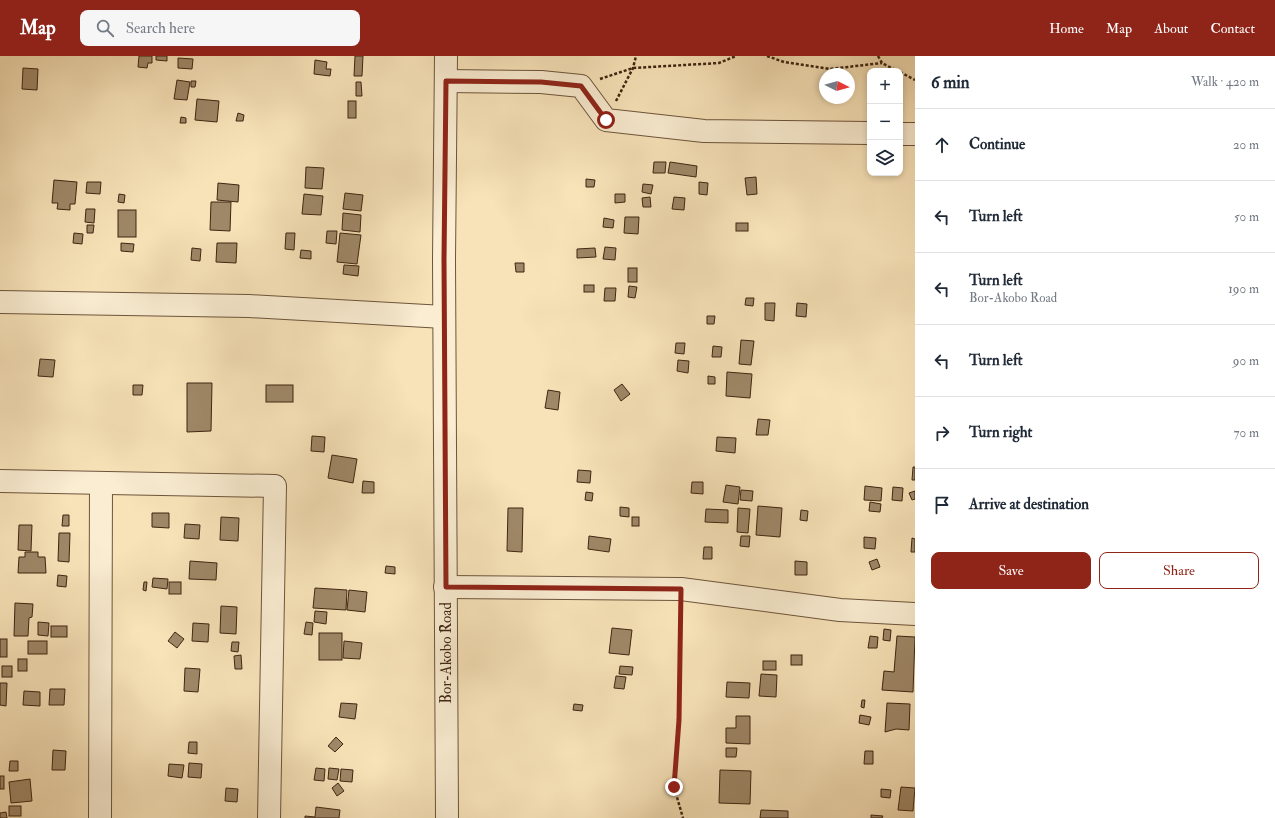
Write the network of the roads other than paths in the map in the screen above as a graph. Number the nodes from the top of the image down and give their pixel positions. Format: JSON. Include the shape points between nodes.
{"nodes":[{"id":1,"x":446,"y":56,"type":"edge"},
{"id":2,"x":446,"y":81,"type":"junction"},
{"id":3,"x":867,"y":133,"type":"edge"},
{"id":4,"x":903,"y":134,"type":"edge"},
{"id":5,"x":915,"y":134,"type":"edge"},
{"id":6,"x":0,"y":302,"type":"edge"},
{"id":7,"x":444,"y":317,"type":"junction"},
{"id":8,"x":0,"y":481,"type":"edge"},
{"id":9,"x":102,"y":483,"type":"junction"},
{"id":10,"x":446,"y":587,"type":"junction"},
{"id":11,"x":915,"y":614,"type":"edge"},
{"id":12,"x":100,"y":818,"type":"edge"},
{"id":13,"x":269,"y":818,"type":"edge"},
{"id":14,"x":447,"y":818,"type":"edge"}],
"edges":[{"from":1,"to":2,"type":"street","name":"Bor-Akobo Road"},
{"from":2,"to":3,"type":"street","via":[[541,82],[581,86],[606,120],[704,131]]},
{"from":2,"to":7,"type":"street","name":"Bor-Akobo Road"},
{"from":4,"to":5,"type":"street"},
{"from":6,"to":7,"type":"street","via":[[249,306]]},
{"from":7,"to":10,"type":"street","name":"Bor-Akobo Road"},
{"from":8,"to":9,"type":"street"},
{"from":9,"to":12,"type":"street"},
{"from":9,"to":13,"type":"street","via":[[275,486]]},
{"from":10,"to":11,"type":"street","via":[[681,589],[840,610]]},
{"from":10,"to":14,"type":"street","name":"Bor-Akobo Road"}]}
